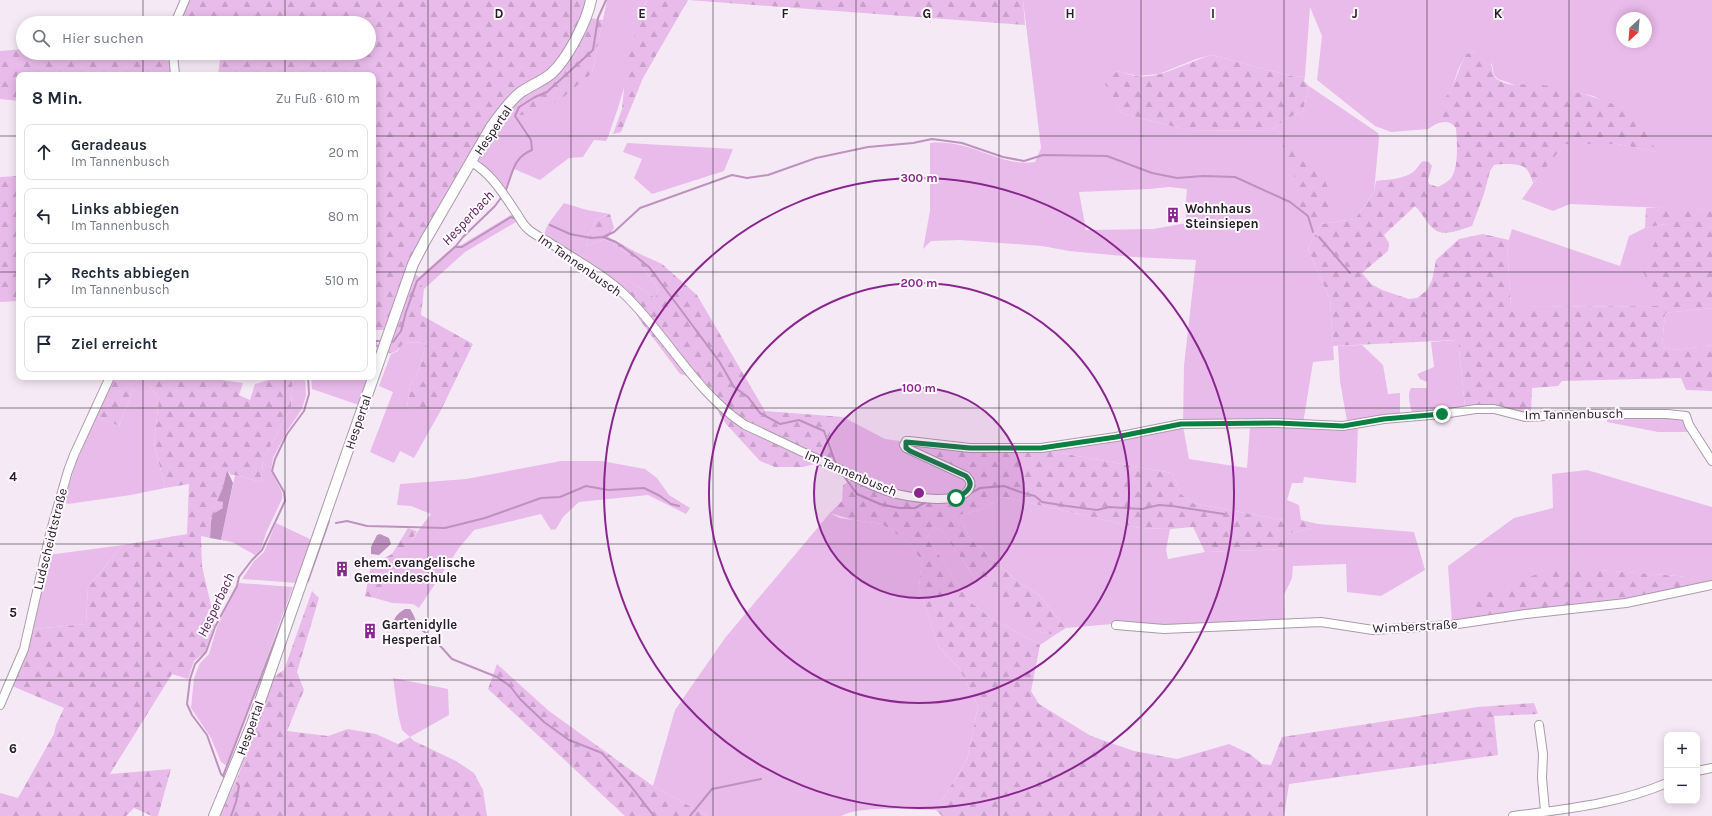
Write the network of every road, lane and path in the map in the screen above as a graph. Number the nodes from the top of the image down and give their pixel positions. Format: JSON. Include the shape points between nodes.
{"nodes":[{"id":1,"x":185,"y":0,"type":"edge"},
{"id":2,"x":591,"y":0,"type":"edge"},
{"id":3,"x":178,"y":16,"type":"edge"},
{"id":4,"x":174,"y":60,"type":"edge"},
{"id":5,"x":175,"y":72,"type":"edge"},
{"id":6,"x":471,"y":162,"type":"junction"},
{"id":7,"x":376,"y":372,"type":"edge"},
{"id":8,"x":109,"y":380,"type":"edge"},
{"id":9,"x":373,"y":380,"type":"edge"},
{"id":10,"x":1712,"y":461,"type":"edge"},
{"id":11,"x":1712,"y":585,"type":"edge"},
{"id":12,"x":1116,"y":624,"type":"dead end"},
{"id":13,"x":0,"y":705,"type":"edge"},
{"id":14,"x":1539,"y":725,"type":"dead end"},
{"id":15,"x":1712,"y":768,"type":"edge"},
{"id":16,"x":1700,"y":770,"type":"edge"},
{"id":17,"x":1664,"y":784,"type":"edge"},
{"id":18,"x":1581,"y":806,"type":"junction"},
{"id":19,"x":1545,"y":811,"type":"junction"},
{"id":20,"x":214,"y":816,"type":"edge"},
{"id":21,"x":1513,"y":816,"type":"edge"},
{"id":22,"x":1582,"y":816,"type":"edge"}],
"edges":[{"from":1,"to":3,"type":"street"},
{"from":2,"to":6,"type":"main road","name":"Hespertal","via":[[582,24],[561,63],[552,73],[520,93],[510,103],[491,127]]},
{"from":4,"to":5,"type":"street"},
{"from":6,"to":7,"type":"main road","name":"Hespertal","via":[[414,264]]},
{"from":6,"to":10,"type":"street","name":"Im Tannenbusch","via":[[503,193],[527,229],[625,296],[701,384],[735,418],[865,482],[901,495],[956,498],[968,490],[970,485],[970,480],[966,476],[906,448],[906,442],[909,441],[970,448],[1041,448],[1181,424],[1278,423],[1343,426],[1476,409],[1494,409],[1525,417],[1590,414],[1686,416]]},
{"from":8,"to":13,"type":"street","name":"Ludscheidtstraße","via":[[68,471],[50,534],[24,649]]},
{"from":9,"to":20,"type":"main road","name":"Hespertal","via":[[252,724]]},
{"from":11,"to":12,"type":"street","name":"Wimberstraße","via":[[1626,603],[1452,625],[1373,630],[1321,622],[1164,629]]},
{"from":14,"to":19,"type":"street"},
{"from":15,"to":16,"type":"street"},
{"from":17,"to":18,"type":"street","via":[[1615,800]]},
{"from":18,"to":19,"type":"street"},
{"from":18,"to":22,"type":"street"},
{"from":19,"to":21,"type":"street"}]}
